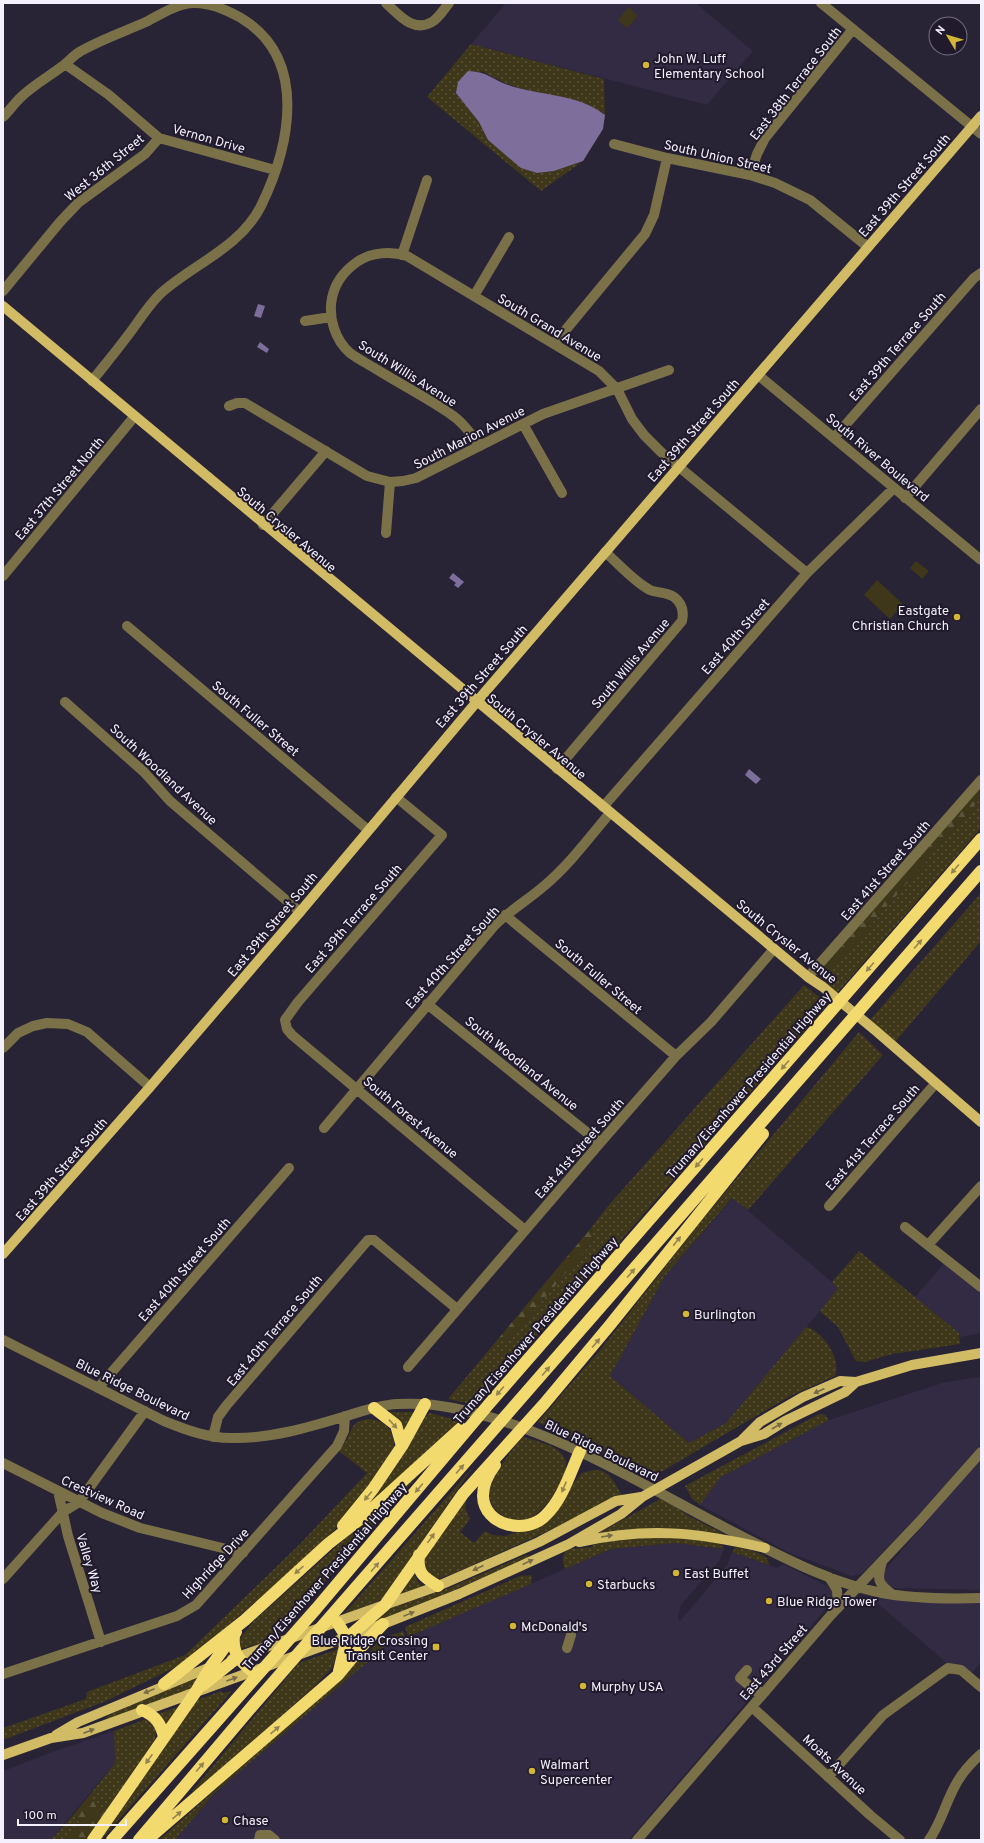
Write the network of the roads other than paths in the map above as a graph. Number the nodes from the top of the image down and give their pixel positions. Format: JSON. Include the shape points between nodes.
{"nodes":[{"id":1,"x":386,"y":3,"type":"edge"},
{"id":2,"x":449,"y":3,"type":"edge"},
{"id":3,"x":821,"y":3,"type":"edge"},
{"id":4,"x":853,"y":29,"type":"junction"},
{"id":5,"x":65,"y":64,"type":"junction"},
{"id":6,"x":981,"y":116,"type":"edge"},
{"id":7,"x":3,"y":117,"type":"edge"},
{"id":8,"x":972,"y":127,"type":"junction"},
{"id":9,"x":981,"y":134,"type":"edge"},
{"id":10,"x":159,"y":138,"type":"junction"},
{"id":11,"x":614,"y":144,"type":"dead end"},
{"id":12,"x":666,"y":158,"type":"junction"},
{"id":13,"x":275,"y":170,"type":"junction"},
{"id":14,"x":750,"y":175,"type":"junction"},
{"id":15,"x":427,"y":180,"type":"dead end"},
{"id":16,"x":509,"y":237,"type":"dead end"},
{"id":17,"x":868,"y":246,"type":"junction"},
{"id":18,"x":402,"y":255,"type":"junction"},
{"id":19,"x":981,"y":273,"type":"edge"},
{"id":20,"x":3,"y":290,"type":"edge"},
{"id":21,"x":474,"y":296,"type":"junction"},
{"id":22,"x":3,"y":306,"type":"edge"},
{"id":23,"x":331,"y":317,"type":"junction"},
{"id":24,"x":304,"y":321,"type":"dead end"},
{"id":25,"x":554,"y":344,"type":"junction"},
{"id":26,"x":669,"y":370,"type":"dead end"},
{"id":27,"x":758,"y":375,"type":"junction"},
{"id":28,"x":92,"y":381,"type":"junction"},
{"id":29,"x":617,"y":389,"type":"junction"},
{"id":30,"x":229,"y":406,"type":"dead end"},
{"id":31,"x":981,"y":409,"type":"edge"},
{"id":32,"x":134,"y":417,"type":"junction"},
{"id":33,"x":523,"y":424,"type":"junction"},
{"id":34,"x":834,"y":438,"type":"junction"},
{"id":35,"x":480,"y":446,"type":"junction"},
{"id":36,"x":326,"y":451,"type":"junction"},
{"id":37,"x":679,"y":466,"type":"junction"},
{"id":38,"x":390,"y":482,"type":"junction"},
{"id":39,"x":894,"y":488,"type":"junction"},
{"id":40,"x":562,"y":493,"type":"dead end"},
{"id":41,"x":905,"y":498,"type":"junction"},
{"id":42,"x":263,"y":525,"type":"junction"},
{"id":43,"x":386,"y":533,"type":"dead end"},
{"id":44,"x":605,"y":552,"type":"junction"},
{"id":45,"x":981,"y":559,"type":"edge"},
{"id":46,"x":806,"y":573,"type":"junction"},
{"id":47,"x":3,"y":576,"type":"edge"},
{"id":48,"x":127,"y":626,"type":"dead end"},
{"id":49,"x":65,"y":702,"type":"dead end"},
{"id":50,"x":476,"y":702,"type":"junction"},
{"id":51,"x":557,"y":769,"type":"junction"},
{"id":52,"x":981,"y":780,"type":"edge"},
{"id":53,"x":396,"y":797,"type":"junction"},
{"id":54,"x":606,"y":810,"type":"junction"},
{"id":55,"x":368,"y":830,"type":"junction"},
{"id":56,"x":981,"y":839,"type":"edge"},
{"id":57,"x":981,"y":871,"type":"edge"},
{"id":58,"x":300,"y":912,"type":"junction"},
{"id":59,"x":505,"y":915,"type":"junction"},
{"id":60,"x":774,"y":949,"type":"junction"},
{"id":61,"x":808,"y":977,"type":"junction"},
{"id":62,"x":427,"y":1004,"type":"junction"},
{"id":63,"x":285,"y":1020,"type":"joint"},
{"id":64,"x":833,"y":1042,"type":"junction"},
{"id":65,"x":3,"y":1048,"type":"edge"},
{"id":66,"x":676,"y":1056,"type":"junction"},
{"id":67,"x":935,"y":1084,"type":"junction"},
{"id":68,"x":150,"y":1087,"type":"junction"},
{"id":69,"x":357,"y":1088,"type":"junction"},
{"id":70,"x":981,"y":1122,"type":"edge"},
{"id":71,"x":324,"y":1128,"type":"dead end"},
{"id":72,"x":600,"y":1143,"type":"junction"},
{"id":73,"x":289,"y":1168,"type":"dead end"},
{"id":74,"x":981,"y":1186,"type":"edge"},
{"id":75,"x":829,"y":1206,"type":"dead end"},
{"id":76,"x":905,"y":1227,"type":"dead end"},
{"id":77,"x":525,"y":1230,"type":"junction"},
{"id":78,"x":928,"y":1245,"type":"junction"},
{"id":79,"x":3,"y":1254,"type":"edge"},
{"id":80,"x":981,"y":1287,"type":"edge"},
{"id":81,"x":458,"y":1309,"type":"junction"},
{"id":82,"x":3,"y":1340,"type":"edge"},
{"id":83,"x":981,"y":1353,"type":"edge"},
{"id":84,"x":408,"y":1367,"type":"dead end"},
{"id":85,"x":98,"y":1388,"type":"junction"},
{"id":86,"x":425,"y":1404,"type":"junction"},
{"id":87,"x":489,"y":1404,"type":"junction"},
{"id":88,"x":374,"y":1408,"type":"junction"},
{"id":89,"x":145,"y":1411,"type":"junction"},
{"id":90,"x":345,"y":1416,"type":"junction"},
{"id":91,"x":213,"y":1437,"type":"junction"},
{"id":92,"x":511,"y":1442,"type":"junction"},
{"id":93,"x":402,"y":1446,"type":"junction"},
{"id":94,"x":580,"y":1451,"type":"junction"},
{"id":95,"x":981,"y":1452,"type":"edge"},
{"id":96,"x":3,"y":1463,"type":"edge"},
{"id":97,"x":58,"y":1491,"type":"junction"},
{"id":98,"x":642,"y":1497,"type":"junction"},
{"id":99,"x":79,"y":1502,"type":"junction"},
{"id":100,"x":63,"y":1512,"type":"junction"},
{"id":101,"x":539,"y":1542,"type":"junction"},
{"id":102,"x":328,"y":1544,"type":"junction"},
{"id":103,"x":569,"y":1544,"type":"junction"},
{"id":104,"x":765,"y":1548,"type":"junction"},
{"id":105,"x":243,"y":1553,"type":"junction"},
{"id":106,"x":545,"y":1554,"type":"junction"},
{"id":107,"x":419,"y":1555,"type":"junction"},
{"id":108,"x":882,"y":1562,"type":"junction"},
{"id":109,"x":828,"y":1577,"type":"junction"},
{"id":110,"x":3,"y":1579,"type":"edge"},
{"id":111,"x":438,"y":1586,"type":"junction"},
{"id":112,"x":858,"y":1587,"type":"junction"},
{"id":113,"x":892,"y":1594,"type":"junction"},
{"id":114,"x":981,"y":1598,"type":"edge"},
{"id":115,"x":385,"y":1605,"type":"junction"},
{"id":116,"x":838,"y":1608,"type":"junction"},
{"id":117,"x":244,"y":1620,"type":"junction"},
{"id":118,"x":337,"y":1622,"type":"junction"},
{"id":119,"x":383,"y":1624,"type":"junction"},
{"id":120,"x":234,"y":1636,"type":"junction"},
{"id":121,"x":347,"y":1638,"type":"junction"},
{"id":122,"x":101,"y":1642,"type":"junction"},
{"id":123,"x":238,"y":1657,"type":"junction"},
{"id":124,"x":211,"y":1666,"type":"junction"},
{"id":125,"x":747,"y":1670,"type":"dead end"},
{"id":126,"x":253,"y":1672,"type":"junction"},
{"id":127,"x":3,"y":1674,"type":"edge"},
{"id":128,"x":338,"y":1674,"type":"junction"},
{"id":129,"x":164,"y":1684,"type":"junction"},
{"id":130,"x":981,"y":1687,"type":"edge"},
{"id":131,"x":765,"y":1692,"type":"junction"},
{"id":132,"x":195,"y":1693,"type":"junction"},
{"id":133,"x":752,"y":1707,"type":"junction"},
{"id":134,"x":142,"y":1710,"type":"junction"},
{"id":135,"x":164,"y":1737,"type":"junction"},
{"id":136,"x":51,"y":1738,"type":"junction"},
{"id":137,"x":981,"y":1754,"type":"edge"},
{"id":138,"x":3,"y":1755,"type":"edge"},
{"id":139,"x":828,"y":1777,"type":"junction"},
{"id":140,"x":93,"y":1840,"type":"edge"},
{"id":141,"x":112,"y":1840,"type":"edge"},
{"id":142,"x":139,"y":1840,"type":"edge"},
{"id":143,"x":147,"y":1840,"type":"edge"},
{"id":144,"x":259,"y":1840,"type":"edge"},
{"id":145,"x":275,"y":1840,"type":"edge"},
{"id":146,"x":637,"y":1840,"type":"edge"},
{"id":147,"x":900,"y":1840,"type":"edge"},
{"id":148,"x":929,"y":1840,"type":"edge"}],
"edges":[{"from":1,"to":2,"type":"street","via":[[410,24],[422,26],[433,22]]},
{"from":3,"to":4,"type":"street"},
{"from":4,"to":8,"type":"street"},
{"from":4,"to":14,"type":"street","name":"East 38th Terrace South","via":[[765,138]]},
{"from":5,"to":7,"type":"street","via":[[21,97]]},
{"from":5,"to":10,"type":"street","name":"Vernon Drive","via":[[109,95]]},
{"from":5,"to":13,"type":"street","via":[[80,52],[175,8],[192,3],[231,12],[249,23],[264,37],[278,57],[285,76],[288,112]]},
{"from":6,"to":8,"type":"main road","name":"East 39th Street South"},
{"from":8,"to":9,"type":"street"},
{"from":8,"to":17,"type":"main road","name":"East 39th Street South"},
{"from":10,"to":13,"type":"street","name":"Vernon Drive"},
{"from":10,"to":20,"type":"street","name":"West 36th Street","via":[[145,154],[78,203]]},
{"from":11,"to":12,"type":"street","name":"South Union Street"},
{"from":12,"to":14,"type":"street","name":"South Union Street"},
{"from":12,"to":25,"type":"street","via":[[654,215],[645,234]]},
{"from":13,"to":28,"type":"street","via":[[260,207],[246,229],[159,295]]},
{"from":14,"to":17,"type":"street","name":"South Union Street","via":[[775,183],[810,200]]},
{"from":15,"to":18,"type":"street"},
{"from":16,"to":21,"type":"street"},
{"from":17,"to":27,"type":"main road","name":"East 39th Street South"},
{"from":18,"to":21,"type":"street","name":"South Grand Avenue"},
{"from":18,"to":23,"type":"street","name":"South Willis Avenue","via":[[374,254],[351,266],[334,290],[330,305]]},
{"from":19,"to":34,"type":"street","name":"East 39th Terrace South"},
{"from":21,"to":25,"type":"street","name":"South Grand Avenue"},
{"from":22,"to":28,"type":"main road","name":"South Crysler Avenue"},
{"from":23,"to":24,"type":"street"},
{"from":23,"to":35,"type":"street","name":"South Willis Avenue","via":[[337,337],[350,353],[451,414],[466,427]]},
{"from":25,"to":29,"type":"street","name":"South Grand Avenue","via":[[599,372]]},
{"from":26,"to":29,"type":"street","name":"South Marion Avenue"},
{"from":27,"to":34,"type":"street","name":"South River Boulevard"},
{"from":27,"to":37,"type":"main road","name":"East 39th Street South"},
{"from":28,"to":32,"type":"main road","name":"South Crysler Avenue"},
{"from":29,"to":33,"type":"street","name":"South Marion Avenue","via":[[543,414]]},
{"from":29,"to":37,"type":"street","name":"South Grand Avenue","via":[[632,419],[644,435]]},
{"from":30,"to":36,"type":"street","name":"South Marion Avenue","via":[[245,403]]},
{"from":31,"to":41,"type":"street"},
{"from":32,"to":42,"type":"main road","name":"South Crysler Avenue"},
{"from":32,"to":47,"type":"street","name":"East 37th Street North"},
{"from":33,"to":35,"type":"street","name":"South Marion Avenue"},
{"from":33,"to":40,"type":"street"},
{"from":34,"to":39,"type":"street","name":"South River Boulevard"},
{"from":35,"to":38,"type":"street","name":"South Marion Avenue","via":[[416,478]]},
{"from":36,"to":38,"type":"street","name":"South Marion Avenue","via":[[366,476]]},
{"from":36,"to":42,"type":"street"},
{"from":37,"to":44,"type":"main road","name":"East 39th Street South"},
{"from":37,"to":46,"type":"street","name":"South Grand Avenue"},
{"from":38,"to":43,"type":"street"},
{"from":39,"to":41,"type":"street","name":"South River Boulevard"},
{"from":39,"to":46,"type":"street","name":"East 40th Street"},
{"from":41,"to":45,"type":"street","name":"South River Boulevard"},
{"from":42,"to":50,"type":"main road","name":"South Crysler Avenue"},
{"from":44,"to":50,"type":"main road","name":"East 39th Street South"},
{"from":44,"to":51,"type":"street","name":"South Willis Avenue","via":[[651,590],[674,597],[684,613],[682,621]]},
{"from":46,"to":54,"type":"street","name":"East 40th Street"},
{"from":48,"to":55,"type":"street","name":"South Fuller Street"},
{"from":49,"to":58,"type":"street","name":"South Woodland Avenue","via":[[144,772],[170,801]]},
{"from":50,"to":51,"type":"main road","name":"South Crysler Avenue"},
{"from":50,"to":53,"type":"main road","name":"East 39th Street South"},
{"from":51,"to":54,"type":"main road","name":"South Crysler Avenue"},
{"from":52,"to":61,"type":"street","name":"East 41st Street South"},
{"from":53,"to":55,"type":"main road","name":"East 39th Street South"},
{"from":53,"to":63,"type":"street","name":"East 39th Terrace South","via":[[442,835]]},
{"from":54,"to":59,"type":"street","name":"East 40th Street South","via":[[560,871],[544,887]]},
{"from":54,"to":60,"type":"main road","name":"South Crysler Avenue"},
{"from":55,"to":58,"type":"main road","name":"East 39th Street South"},
{"from":56,"to":87,"type":"highway","name":"Truman/Eisenhower Presidential Highway","one_way":true},
{"from":64,"to":57,"type":"highway","one_way":true},
{"from":58,"to":68,"type":"main road","name":"East 39th Street South"},
{"from":59,"to":62,"type":"street","name":"East 40th Street South"},
{"from":59,"to":66,"type":"street","name":"South Fuller Street"},
{"from":60,"to":61,"type":"main road","name":"South Crysler Avenue"},
{"from":60,"to":66,"type":"street","name":"East 41st Street South","via":[[711,1022]]},
{"from":61,"to":67,"type":"main road","name":"South Crysler Avenue","via":[[876,1031]]},
{"from":62,"to":69,"type":"street","name":"East 40th Street South"},
{"from":62,"to":72,"type":"street","name":"South Woodland Avenue"},
{"from":63,"to":69,"type":"street","name":"South Forest Avenue","via":[[292,1035]]},
{"from":92,"to":64,"type":"highway","one_way":true,"via":[[610,1326]]},
{"from":142,"to":64,"type":"highway","one_way":true,"via":[[255,1702]]},
{"from":65,"to":68,"type":"street","via":[[18,1033],[33,1026],[47,1023],[68,1024],[87,1032]]},
{"from":66,"to":72,"type":"street","name":"East 41st Street South"},
{"from":67,"to":70,"type":"main road","name":"South Crysler Avenue"},
{"from":67,"to":75,"type":"street","name":"East 41st Terrace South"},
{"from":68,"to":79,"type":"main road","name":"East 39th Street South"},
{"from":69,"to":71,"type":"street","name":"East 40th Street South"},
{"from":69,"to":77,"type":"street","name":"South Forest Avenue"},
{"from":72,"to":77,"type":"street","name":"East 41st Street South"},
{"from":73,"to":85,"type":"street","name":"East 40th Street South"},
{"from":74,"to":78,"type":"street"},
{"from":76,"to":78,"type":"street"},
{"from":77,"to":81,"type":"street","name":"East 41st Street South"},
{"from":78,"to":80,"type":"street"},
{"from":81,"to":84,"type":"street","name":"East 41st Street South"},
{"from":81,"to":91,"type":"street","name":"East 40th Terrace South","via":[[374,1240],[368,1240],[226,1406],[218,1417]]},
{"from":82,"to":85,"type":"street","name":"Blue Ridge Boulevard"},
{"from":83,"to":98,"type":"main road","via":[[912,1365],[856,1382],[840,1381],[804,1397],[760,1422],[741,1440]]},
{"from":85,"to":89,"type":"street","name":"Blue Ridge Boulevard"},
{"from":86,"to":88,"type":"street","name":"Blue Ridge Boulevard","via":[[395,1404]]},
{"from":86,"to":93,"type":"highway"},
{"from":86,"to":94,"type":"street","name":"Blue Ridge Boulevard","via":[[494,1418]]},
{"from":87,"to":102,"type":"highway","via":[[364,1516]]},
{"from":87,"to":141,"type":"highway","name":"Truman/Eisenhower Presidential Highway","one_way":true,"via":[[316,1609]]},
{"from":88,"to":90,"type":"street","name":"Blue Ridge Boulevard"},
{"from":88,"to":93,"type":"highway","one_way":true,"via":[[396,1424]]},
{"from":89,"to":91,"type":"street","name":"Blue Ridge Boulevard","via":[[192,1432]]},
{"from":89,"to":99,"type":"street"},
{"from":90,"to":91,"type":"street","name":"Blue Ridge Boulevard","via":[[255,1438]]},
{"from":90,"to":105,"type":"street","name":"Highridge Drive","via":[[344,1431],[337,1446]]},
{"from":94,"to":92,"type":"highway","one_way":true,"via":[[561,1495],[546,1516],[526,1527],[516,1527],[496,1519],[483,1497],[489,1474]]},
{"from":107,"to":92,"type":"highway","one_way":true,"via":[[463,1494]]},
{"from":93,"to":102,"type":"highway","one_way":true,"via":[[373,1490]]},
{"from":94,"to":104,"type":"street","name":"Blue Ridge Boulevard"},
{"from":95,"to":108,"type":"street","name":"East 43rd Street"},
{"from":96,"to":97,"type":"street","name":"Crestview Road"},
{"from":97,"to":99,"type":"street","name":"Crestview Road"},
{"from":97,"to":100,"type":"street","name":"Valley Way"},
{"from":98,"to":101,"type":"main road","via":[[616,1501]]},
{"from":98,"to":103,"type":"main road","via":[[621,1514]]},
{"from":99,"to":100,"type":"street"},
{"from":99,"to":105,"type":"street","name":"Crestview Road","via":[[140,1528]]},
{"from":100,"to":110,"type":"street"},
{"from":100,"to":122,"type":"street","name":"Valley Way"},
{"from":101,"to":106,"type":"street"},
{"from":101,"to":111,"type":"main road","one_way":true},
{"from":102,"to":117,"type":"highway","one_way":true},
{"from":103,"to":104,"type":"main road","one_way":true,"via":[[624,1533],[651,1532],[688,1534]]},
{"from":103,"to":106,"type":"main road"},
{"from":104,"to":109,"type":"street","name":"Blue Ridge Boulevard"},
{"from":105,"to":122,"type":"street","name":"Highridge Drive","via":[[190,1608],[177,1616]]},
{"from":119,"to":106,"type":"main road","one_way":true,"via":[[459,1594]]},
{"from":107,"to":111,"type":"highway","via":[[418,1566],[421,1573]]},
{"from":107,"to":115,"type":"highway"},
{"from":108,"to":112,"type":"street","name":"East 43rd Street"},
{"from":108,"to":113,"type":"street","via":[[879,1581]]},
{"from":109,"to":112,"type":"street","name":"Blue Ridge Boulevard"},
{"from":109,"to":116,"type":"street","via":[[839,1596]]},
{"from":111,"to":115,"type":"main road"},
{"from":112,"to":113,"type":"street","name":"Blue Ridge Boulevard"},
{"from":112,"to":116,"type":"street","name":"East 43rd Street"},
{"from":113,"to":114,"type":"street","name":"Blue Ridge Boulevard","via":[[936,1599]]},
{"from":115,"to":118,"type":"main road"},
{"from":115,"to":121,"type":"highway"},
{"from":116,"to":131,"type":"street","name":"East 43rd Street"},
{"from":117,"to":120,"type":"highway"},
{"from":117,"to":129,"type":"highway"},
{"from":118,"to":121,"type":"highway"},
{"from":118,"to":123,"type":"main road"},
{"from":119,"to":121,"type":"main road"},
{"from":119,"to":128,"type":"highway"},
{"from":120,"to":123,"type":"highway","via":[[233,1646]]},
{"from":120,"to":124,"type":"highway"},
{"from":121,"to":126,"type":"main road"},
{"from":121,"to":128,"type":"highway"},
{"from":122,"to":127,"type":"street","name":"Highridge Drive"},
{"from":123,"to":124,"type":"main road"},
{"from":123,"to":126,"type":"highway"},
{"from":123,"to":132,"type":"highway"},
{"from":124,"to":129,"type":"main road"},
{"from":124,"to":132,"type":"highway"},
{"from":125,"to":131,"type":"street","via":[[740,1678],[757,1692]]},
{"from":132,"to":126,"type":"main road","one_way":true},
{"from":143,"to":128,"type":"highway","one_way":true},
{"from":129,"to":136,"type":"main road","one_way":true,"via":[[78,1722]]},
{"from":130,"to":139,"type":"street","via":[[961,1670],[948,1668],[883,1715]]},
{"from":131,"to":133,"type":"street","name":"East 43rd Street"},
{"from":132,"to":134,"type":"main road"},
{"from":132,"to":135,"type":"highway"},
{"from":133,"to":139,"type":"street","name":"Moats Avenue"},
{"from":133,"to":146,"type":"street","name":"East 43rd Street"},
{"from":134,"to":135,"type":"highway","via":[[157,1720]]},
{"from":136,"to":134,"type":"main road","one_way":true,"via":[[83,1733]]},
{"from":135,"to":140,"type":"highway","one_way":true},
{"from":136,"to":138,"type":"main road"},
{"from":137,"to":148,"type":"street","via":[[969,1765],[954,1786],[943,1817]]},
{"from":139,"to":147,"type":"street","name":"Moats Avenue"},
{"from":144,"to":145,"type":"street","via":[[260,1835],[269,1835]]}]}
